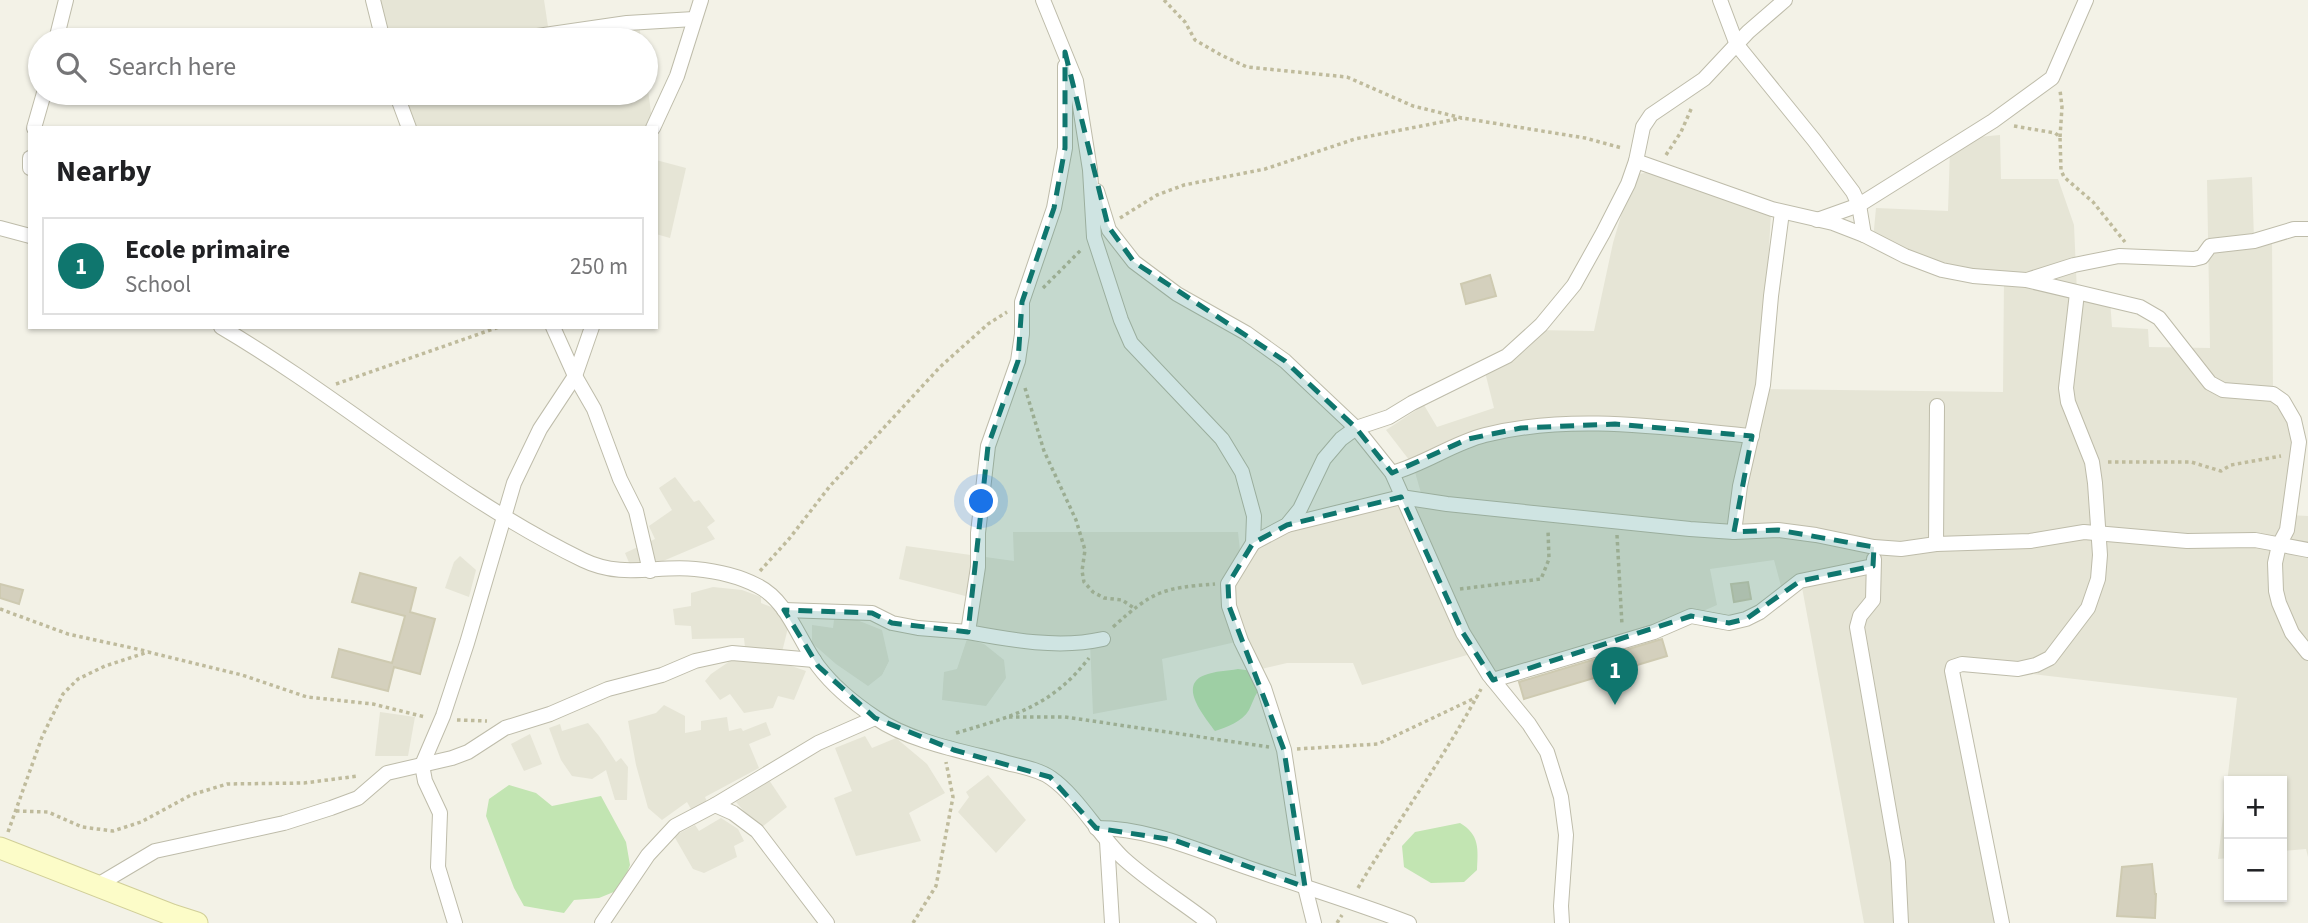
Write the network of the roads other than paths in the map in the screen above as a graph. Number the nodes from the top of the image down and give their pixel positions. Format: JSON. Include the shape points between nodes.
{"nodes":[{"id":1,"x":66,"y":0,"type":"edge"},
{"id":2,"x":373,"y":0,"type":"edge"},
{"id":3,"x":701,"y":0,"type":"edge"},
{"id":4,"x":1043,"y":0,"type":"edge"},
{"id":5,"x":1720,"y":0,"type":"edge"},
{"id":6,"x":1785,"y":0,"type":"edge"},
{"id":7,"x":2086,"y":0,"type":"edge"},
{"id":8,"x":694,"y":19,"type":"junction"},
{"id":9,"x":59,"y":28,"type":"edge"},
{"id":10,"x":380,"y":28,"type":"edge"},
{"id":11,"x":593,"y":28,"type":"edge"},
{"id":12,"x":1737,"y":45,"type":"junction"},
{"id":13,"x":1065,"y":52,"type":"junction"},
{"id":14,"x":41,"y":105,"type":"edge"},
{"id":15,"x":400,"y":105,"type":"edge"},
{"id":16,"x":35,"y":126,"type":"edge"},
{"id":17,"x":408,"y":126,"type":"edge"},
{"id":18,"x":654,"y":126,"type":"edge"},
{"id":19,"x":1637,"y":157,"type":"junction"},
{"id":20,"x":1090,"y":170,"type":"junction"},
{"id":21,"x":1860,"y":205,"type":"junction"},
{"id":22,"x":1782,"y":212,"type":"junction"},
{"id":23,"x":1815,"y":220,"type":"junction"},
{"id":24,"x":0,"y":228,"type":"edge"},
{"id":25,"x":2308,"y":229,"type":"edge"},
{"id":26,"x":28,"y":235,"type":"edge"},
{"id":27,"x":1864,"y":235,"type":"junction"},
{"id":28,"x":2026,"y":280,"type":"junction"},
{"id":29,"x":2077,"y":293,"type":"junction"},
{"id":30,"x":224,"y":329,"type":"edge"},
{"id":31,"x":554,"y":329,"type":"edge"},
{"id":32,"x":591,"y":329,"type":"edge"},
{"id":33,"x":575,"y":376,"type":"junction"},
{"id":34,"x":1937,"y":406,"type":"dead end"},
{"id":35,"x":1356,"y":428,"type":"junction"},
{"id":36,"x":1752,"y":436,"type":"junction"},
{"id":37,"x":2301,"y":447,"type":"edge"},
{"id":38,"x":1392,"y":473,"type":"junction"},
{"id":39,"x":1402,"y":497,"type":"junction"},
{"id":40,"x":504,"y":516,"type":"junction"},
{"id":41,"x":1286,"y":525,"type":"junction"},
{"id":42,"x":1734,"y":532,"type":"junction"},
{"id":43,"x":2099,"y":534,"type":"junction"},
{"id":44,"x":1253,"y":543,"type":"junction"},
{"id":45,"x":1936,"y":544,"type":"junction"},
{"id":46,"x":2279,"y":545,"type":"junction"},
{"id":47,"x":1874,"y":547,"type":"junction"},
{"id":48,"x":2308,"y":550,"type":"edge"},
{"id":49,"x":1873,"y":566,"type":"junction"},
{"id":50,"x":650,"y":571,"type":"junction"},
{"id":51,"x":784,"y":610,"type":"junction"},
{"id":52,"x":968,"y":632,"type":"junction"},
{"id":53,"x":1103,"y":639,"type":"road end"},
{"id":54,"x":2308,"y":653,"type":"edge"},
{"id":55,"x":814,"y":660,"type":"junction"},
{"id":56,"x":1491,"y":677,"type":"junction"},
{"id":57,"x":875,"y":718,"type":"junction"},
{"id":58,"x":422,"y":765,"type":"junction"},
{"id":59,"x":715,"y":806,"type":"junction"},
{"id":60,"x":1096,"y":828,"type":"junction"},
{"id":61,"x":1107,"y":841,"type":"junction"},
{"id":62,"x":1,"y":848,"type":"edge"},
{"id":63,"x":96,"y":886,"type":"junction"},
{"id":64,"x":1306,"y":887,"type":"junction"},
{"id":65,"x":1313,"y":922,"type":"edge"},
{"id":66,"x":197,"y":923,"type":"edge"},
{"id":67,"x":455,"y":923,"type":"edge"},
{"id":68,"x":602,"y":923,"type":"edge"},
{"id":69,"x":827,"y":923,"type":"edge"},
{"id":70,"x":1112,"y":923,"type":"edge"},
{"id":71,"x":1209,"y":923,"type":"edge"},
{"id":72,"x":1409,"y":923,"type":"edge"},
{"id":73,"x":1562,"y":923,"type":"edge"},
{"id":74,"x":1901,"y":923,"type":"edge"},
{"id":75,"x":2002,"y":923,"type":"edge"}],
"edges":[{"from":1,"to":9,"type":"street"},
{"from":2,"to":10,"type":"street"},
{"from":3,"to":8,"type":"street"},
{"from":4,"to":13,"type":"street"},
{"from":5,"to":12,"type":"street"},
{"from":6,"to":12,"type":"street"},
{"from":7,"to":21,"type":"street","via":[[2052,78]]},
{"from":8,"to":11,"type":"street"},
{"from":8,"to":18,"type":"street","via":[[677,76]]},
{"from":12,"to":19,"type":"street","via":[[1704,79],[1651,115],[1643,127]]},
{"from":12,"to":21,"type":"street"},
{"from":13,"to":20,"type":"street","via":[[1076,81]]},
{"from":13,"to":52,"type":"street","via":[[1065,148],[1054,208],[1022,302],[1018,361],[988,446]]},
{"from":14,"to":16,"type":"street"},
{"from":15,"to":17,"type":"street"},
{"from":19,"to":22,"type":"street"},
{"from":19,"to":35,"type":"street","via":[[1628,184],[1574,285],[1519,346],[1389,417]]},
{"from":20,"to":35,"type":"street","via":[[1108,226],[1134,262],[1285,361]]},
{"from":20,"to":44,"type":"street","via":[[1094,237],[1131,343],[1222,439],[1241,472],[1254,516]]},
{"from":21,"to":23,"type":"street"},
{"from":21,"to":27,"type":"street"},
{"from":22,"to":23,"type":"street"},
{"from":22,"to":36,"type":"street","via":[[1763,385]]},
{"from":23,"to":27,"type":"street"},
{"from":24,"to":26,"type":"street"},
{"from":25,"to":28,"type":"street","via":[[2210,246],[2194,259],[2098,259]]},
{"from":27,"to":28,"type":"street","via":[[1942,270]]},
{"from":28,"to":29,"type":"street"},
{"from":29,"to":37,"type":"street","via":[[2140,307],[2160,318],[2210,383],[2222,390],[2273,394],[2294,420]]},
{"from":29,"to":43,"type":"street","via":[[2066,388],[2092,462]]},
{"from":30,"to":40,"type":"street"},
{"from":31,"to":33,"type":"street"},
{"from":32,"to":33,"type":"street"},
{"from":33,"to":40,"type":"street","via":[[540,429]]},
{"from":33,"to":50,"type":"street","via":[[594,409],[636,512]]},
{"from":34,"to":45,"type":"street"},
{"from":35,"to":38,"type":"street"},
{"from":35,"to":41,"type":"street","via":[[1324,459],[1300,509]]},
{"from":36,"to":38,"type":"street","via":[[1615,424],[1521,428],[1468,439]]},
{"from":36,"to":42,"type":"street"},
{"from":37,"to":46,"type":"street","via":[[2287,530]]},
{"from":38,"to":39,"type":"street"},
{"from":39,"to":41,"type":"street"},
{"from":39,"to":42,"type":"street"},
{"from":39,"to":56,"type":"street","via":[[1463,633]]},
{"from":40,"to":50,"type":"street","via":[[584,561],[607,569]]},
{"from":40,"to":58,"type":"street","via":[[467,643]]},
{"from":41,"to":44,"type":"street"},
{"from":42,"to":47,"type":"street","via":[[1778,530]]},
{"from":43,"to":45,"type":"street"},
{"from":43,"to":46,"type":"street","via":[[2187,541],[2255,540]]},
{"from":43,"to":75,"type":"street","via":[[2098,579],[2088,608],[2050,658],[2018,669],[1962,664],[1952,671]]},
{"from":44,"to":64,"type":"street","via":[[1227,583],[1229,606],[1284,750]]},
{"from":45,"to":47,"type":"street"},
{"from":46,"to":48,"type":"street"},
{"from":46,"to":54,"type":"street","via":[[2275,563],[2279,603],[2292,633]]},
{"from":47,"to":49,"type":"street"},
{"from":49,"to":56,"type":"street","via":[[1800,581],[1746,619],[1729,623],[1691,616],[1654,632]]},
{"from":49,"to":74,"type":"street","via":[[1873,600],[1857,627],[1898,862]]},
{"from":50,"to":51,"type":"street","via":[[693,568],[734,576],[762,587]]},
{"from":51,"to":52,"type":"street","via":[[872,612],[892,623]]},
{"from":51,"to":55,"type":"street"},
{"from":52,"to":53,"type":"street","via":[[1019,642]]},
{"from":55,"to":57,"type":"street","via":[[839,689]]},
{"from":55,"to":58,"type":"street","via":[[732,653],[708,658],[608,689],[505,728],[468,752]]},
{"from":56,"to":73,"type":"street","via":[[1547,752],[1561,797],[1566,835]]},
{"from":57,"to":59,"type":"street","via":[[818,743]]},
{"from":57,"to":60,"type":"street","via":[[946,747],[1050,777]]},
{"from":58,"to":63,"type":"street","via":[[387,773],[358,798],[284,823],[155,851]]},
{"from":58,"to":67,"type":"street","via":[[440,813],[438,867]]},
{"from":59,"to":68,"type":"street","via":[[675,826],[648,855]]},
{"from":59,"to":69,"type":"street","via":[[757,831]]},
{"from":60,"to":61,"type":"street"},
{"from":60,"to":64,"type":"street","via":[[1174,840]]},
{"from":61,"to":70,"type":"street"},
{"from":61,"to":71,"type":"street","via":[[1125,860]]},
{"from":62,"to":63,"type":"street"},
{"from":63,"to":66,"type":"street"},
{"from":64,"to":65,"type":"street"},
{"from":64,"to":72,"type":"street"}]}
